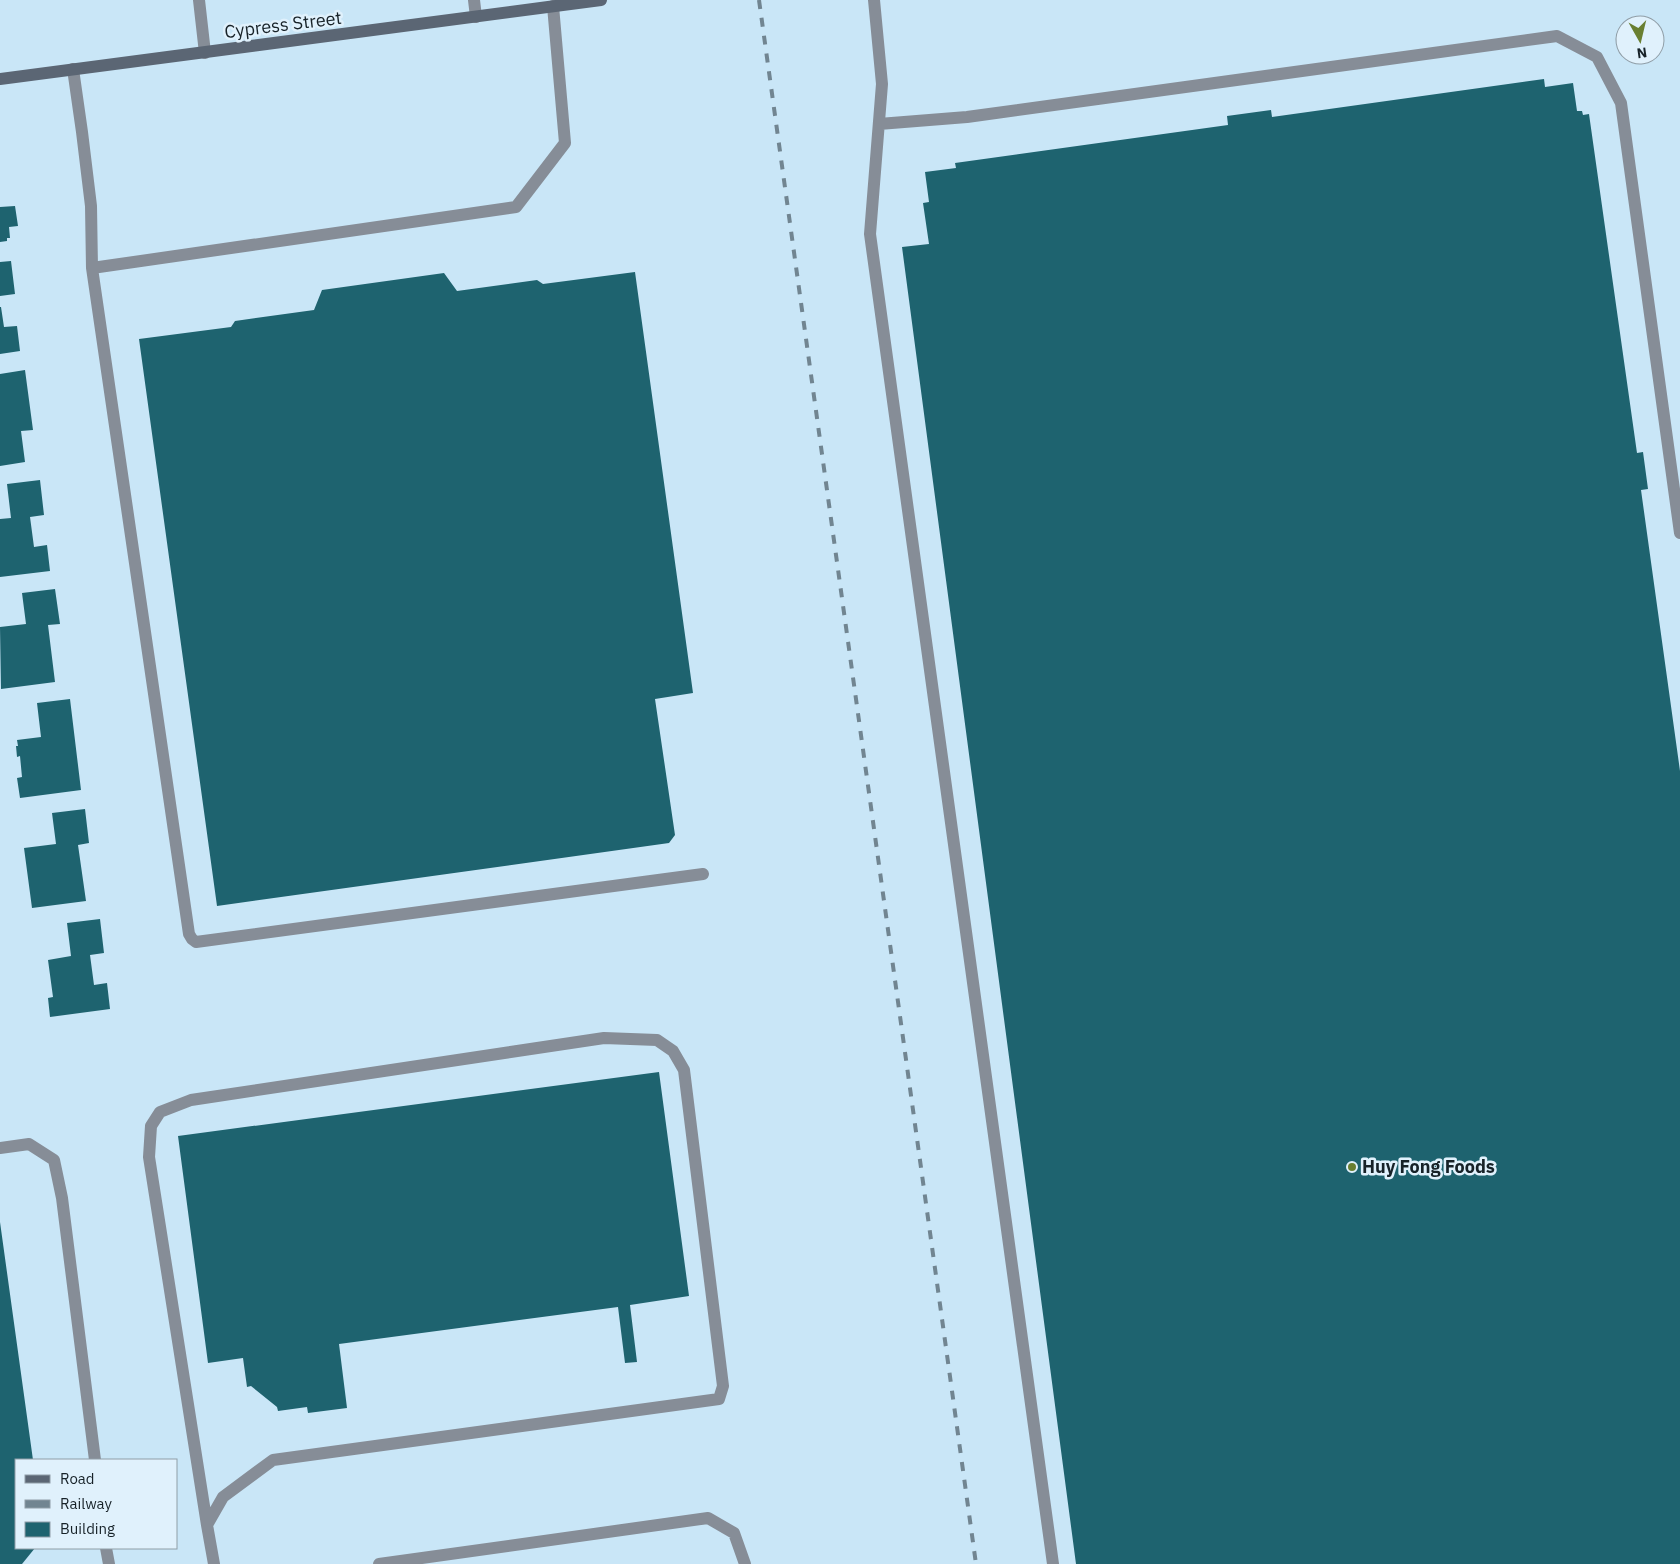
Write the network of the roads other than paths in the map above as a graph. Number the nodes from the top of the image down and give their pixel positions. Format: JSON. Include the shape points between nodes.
{"nodes":[{"id":1,"x":199,"y":0,"type":"edge"},
{"id":2,"x":474,"y":0,"type":"edge"},
{"id":3,"x":601,"y":0,"type":"edge"},
{"id":4,"x":874,"y":0,"type":"edge"},
{"id":5,"x":534,"y":4,"type":"edge"},
{"id":6,"x":553,"y":6,"type":"junction"},
{"id":7,"x":476,"y":17,"type":"junction"},
{"id":8,"x":205,"y":52,"type":"junction"},
{"id":9,"x":73,"y":70,"type":"junction"},
{"id":10,"x":0,"y":79,"type":"edge"},
{"id":11,"x":879,"y":124,"type":"junction"},
{"id":12,"x":92,"y":268,"type":"junction"},
{"id":13,"x":1680,"y":533,"type":"edge"},
{"id":14,"x":703,"y":874,"type":"dead end"},
{"id":15,"x":0,"y":1148,"type":"edge"},
{"id":16,"x":96,"y":1459,"type":"edge"},
{"id":17,"x":207,"y":1525,"type":"junction"},
{"id":18,"x":106,"y":1549,"type":"edge"},
{"id":19,"x":108,"y":1564,"type":"edge"},
{"id":20,"x":214,"y":1564,"type":"edge"},
{"id":21,"x":379,"y":1564,"type":"edge"},
{"id":22,"x":745,"y":1564,"type":"edge"},
{"id":23,"x":1053,"y":1564,"type":"edge"}],
"edges":[{"from":1,"to":8,"type":"lane"},
{"from":2,"to":7,"type":"lane"},
{"from":3,"to":6,"type":"street","name":"Cypress Street"},
{"from":4,"to":11,"type":"lane","via":[[882,84]]},
{"from":5,"to":6,"type":"street","name":"Cypress Street"},
{"from":5,"to":7,"type":"street","name":"Cypress Street"},
{"from":6,"to":12,"type":"lane","via":[[566,144],[516,207]]},
{"from":7,"to":8,"type":"street","name":"Cypress Street"},
{"from":8,"to":9,"type":"street","name":"Cypress Street"},
{"from":9,"to":10,"type":"street","name":"Cypress Street"},
{"from":9,"to":12,"type":"lane","via":[[91,206]]},
{"from":11,"to":13,"type":"lane","via":[[967,117],[1556,36],[1596,57],[1621,103]]},
{"from":11,"to":23,"type":"lane","via":[[870,234]]},
{"from":12,"to":14,"type":"lane","via":[[192,940]]},
{"from":15,"to":16,"type":"lane","via":[[29,1144],[54,1160],[62,1198]]},
{"from":17,"to":17,"type":"lane","via":[[223,1497],[273,1460],[719,1399],[724,1386],[684,1070],[673,1051],[658,1040],[604,1038],[191,1100],[160,1112],[150,1126],[149,1157]]},
{"from":17,"to":20,"type":"lane"},
{"from":18,"to":19,"type":"lane"},
{"from":21,"to":22,"type":"lane","via":[[708,1518],[734,1533]]}]}
